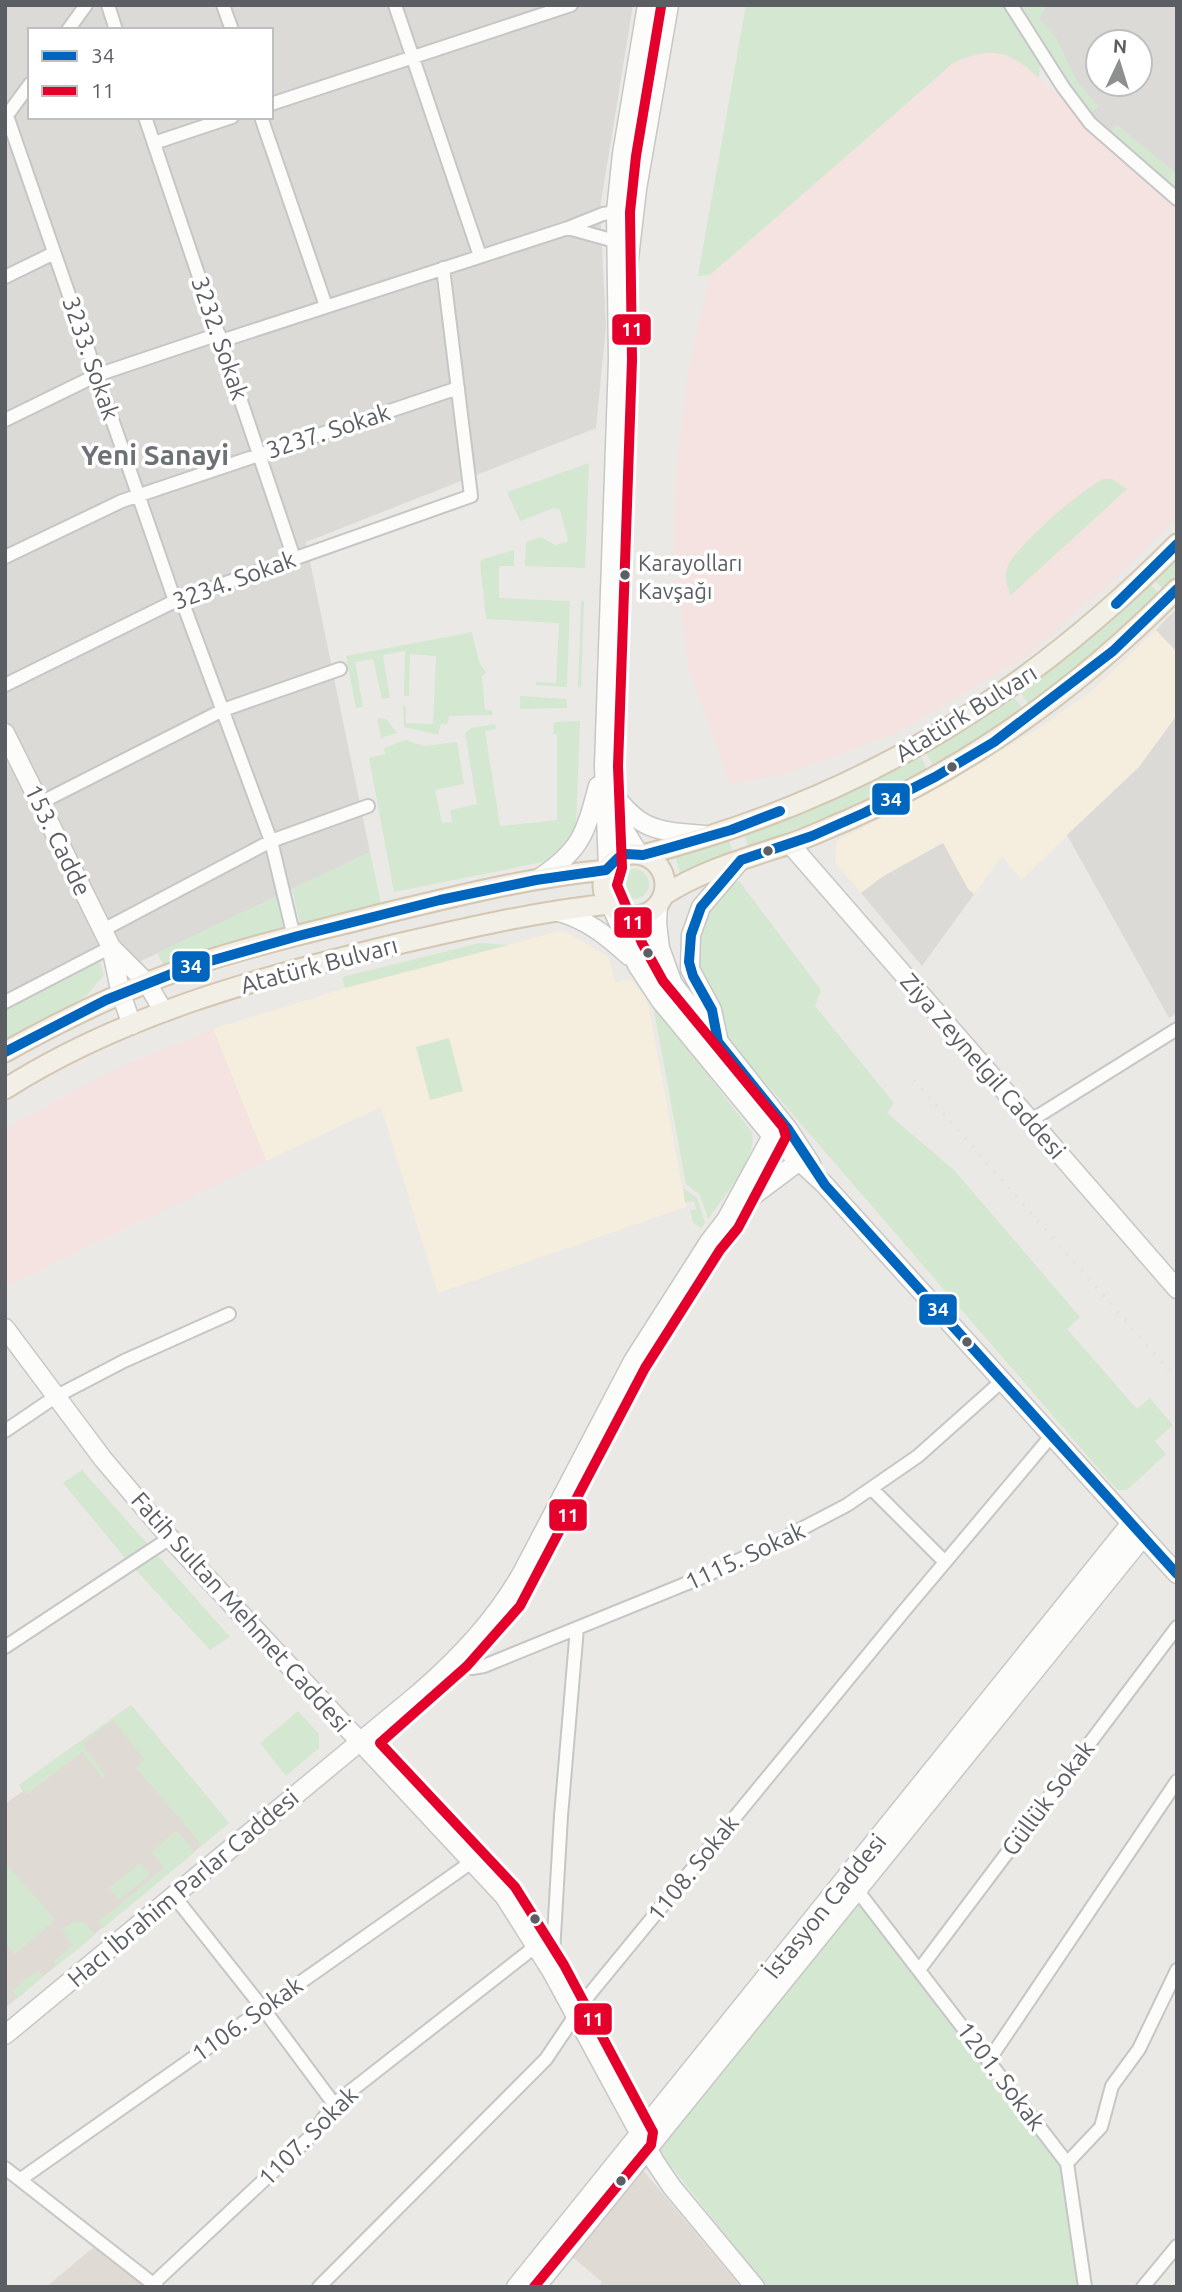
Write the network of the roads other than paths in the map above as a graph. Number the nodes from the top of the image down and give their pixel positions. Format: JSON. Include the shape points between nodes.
{"nodes":[{"id":1,"x":86,"y":5,"type":"edge"},
{"id":2,"x":108,"y":5,"type":"edge"},
{"id":3,"x":223,"y":5,"type":"edge"},
{"id":4,"x":395,"y":5,"type":"edge"},
{"id":5,"x":571,"y":5,"type":"edge"},
{"id":6,"x":647,"y":5,"type":"edge"},
{"id":7,"x":668,"y":5,"type":"edge"},
{"id":8,"x":1011,"y":5,"type":"edge"},
{"id":9,"x":69,"y":28,"type":"edge"},
{"id":10,"x":115,"y":28,"type":"edge"},
{"id":11,"x":231,"y":28,"type":"edge"},
{"id":12,"x":413,"y":57,"type":"junction"},
{"id":13,"x":25,"y":96,"type":"edge"},
{"id":14,"x":273,"y":103,"type":"edge"},
{"id":15,"x":6,"y":117,"type":"edge"},
{"id":16,"x":146,"y":119,"type":"edge"},
{"id":17,"x":226,"y":119,"type":"edge"},
{"id":18,"x":262,"y":119,"type":"edge"},
{"id":19,"x":154,"y":143,"type":"junction"},
{"id":20,"x":1177,"y":200,"type":"edge"},
{"id":21,"x":635,"y":210,"type":"junction"},
{"id":22,"x":616,"y":211,"type":"junction"},
{"id":23,"x":568,"y":228,"type":"junction"},
{"id":24,"x":623,"y":243,"type":"junction"},
{"id":25,"x":54,"y":253,"type":"junction"},
{"id":26,"x":480,"y":256,"type":"junction"},
{"id":27,"x":443,"y":268,"type":"junction"},
{"id":28,"x":5,"y":277,"type":"edge"},
{"id":29,"x":326,"y":306,"type":"junction"},
{"id":30,"x":220,"y":337,"type":"junction"},
{"id":31,"x":97,"y":375,"type":"junction"},
{"id":32,"x":458,"y":388,"type":"junction"},
{"id":33,"x":5,"y":420,"type":"edge"},
{"id":34,"x":259,"y":454,"type":"junction"},
{"id":35,"x":138,"y":495,"type":"junction"},
{"id":36,"x":1177,"y":544,"type":"edge"},
{"id":37,"x":5,"y":557,"type":"edge"},
{"id":38,"x":294,"y":558,"type":"junction"},
{"id":39,"x":1177,"y":589,"type":"edge"},
{"id":40,"x":178,"y":599,"type":"junction"},
{"id":41,"x":340,"y":669,"type":"dead end"},
{"id":42,"x":5,"y":685,"type":"edge"},
{"id":43,"x":223,"y":710,"type":"junction"},
{"id":44,"x":5,"y":733,"type":"edge"},
{"id":45,"x":604,"y":766,"type":"junction"},
{"id":46,"x":611,"y":790,"type":"junction"},
{"id":47,"x":40,"y":803,"type":"junction"},
{"id":48,"x":368,"y":806,"type":"dead end"},
{"id":49,"x":711,"y":836,"type":"junction"},
{"id":50,"x":271,"y":841,"type":"junction"},
{"id":51,"x":790,"y":844,"type":"junction"},
{"id":52,"x":641,"y":854,"type":"junction"},
{"id":53,"x":741,"y":860,"type":"junction"},
{"id":54,"x":607,"y":869,"type":"junction"},
{"id":55,"x":536,"y":880,"type":"junction"},
{"id":56,"x":661,"y":900,"type":"junction"},
{"id":57,"x":611,"y":906,"type":"junction"},
{"id":58,"x":552,"y":910,"type":"junction"},
{"id":59,"x":103,"y":930,"type":"junction"},
{"id":60,"x":294,"y":937,"type":"junction"},
{"id":61,"x":111,"y":947,"type":"junction"},
{"id":62,"x":637,"y":965,"type":"junction"},
{"id":63,"x":147,"y":983,"type":"junction"},
{"id":64,"x":121,"y":994,"type":"junction"},
{"id":65,"x":5,"y":1002,"type":"edge"},
{"id":66,"x":164,"y":1012,"type":"junction"},
{"id":67,"x":132,"y":1025,"type":"junction"},
{"id":68,"x":1177,"y":1029,"type":"edge"},
{"id":69,"x":718,"y":1042,"type":"junction"},
{"id":70,"x":5,"y":1052,"type":"edge"},
{"id":71,"x":5,"y":1088,"type":"edge"},
{"id":72,"x":1030,"y":1121,"type":"junction"},
{"id":73,"x":778,"y":1129,"type":"junction"},
{"id":74,"x":803,"y":1158,"type":"junction"},
{"id":75,"x":726,"y":1220,"type":"junction"},
{"id":76,"x":1177,"y":1289,"type":"edge"},
{"id":77,"x":229,"y":1314,"type":"dead end"},
{"id":78,"x":5,"y":1328,"type":"edge"},
{"id":79,"x":1002,"y":1381,"type":"junction"},
{"id":80,"x":55,"y":1397,"type":"junction"},
{"id":81,"x":5,"y":1430,"type":"edge"},
{"id":82,"x":1052,"y":1435,"type":"junction"},
{"id":83,"x":873,"y":1490,"type":"junction"},
{"id":84,"x":1137,"y":1530,"type":"junction"},
{"id":85,"x":170,"y":1538,"type":"junction"},
{"id":86,"x":945,"y":1562,"type":"junction"},
{"id":87,"x":1177,"y":1574,"type":"edge"},
{"id":88,"x":1177,"y":1627,"type":"edge"},
{"id":89,"x":577,"y":1629,"type":"junction"},
{"id":90,"x":5,"y":1647,"type":"edge"},
{"id":91,"x":458,"y":1657,"type":"junction"},
{"id":92,"x":360,"y":1742,"type":"junction"},
{"id":93,"x":1177,"y":1780,"type":"edge"},
{"id":94,"x":473,"y":1861,"type":"junction"},
{"id":95,"x":858,"y":1890,"type":"junction"},
{"id":96,"x":174,"y":1896,"type":"junction"},
{"id":97,"x":536,"y":1946,"type":"junction"},
{"id":98,"x":919,"y":1970,"type":"junction"},
{"id":99,"x":1177,"y":1970,"type":"edge"},
{"id":100,"x":552,"y":1972,"type":"junction"},
{"id":101,"x":262,"y":2008,"type":"junction"},
{"id":102,"x":575,"y":2015,"type":"junction"},
{"id":103,"x":5,"y":2035,"type":"edge"},
{"id":104,"x":989,"y":2060,"type":"junction"},
{"id":105,"x":334,"y":2104,"type":"junction"},
{"id":106,"x":644,"y":2143,"type":"junction"},
{"id":107,"x":1067,"y":2163,"type":"junction"},
{"id":108,"x":5,"y":2168,"type":"edge"},
{"id":109,"x":21,"y":2179,"type":"junction"},
{"id":110,"x":1177,"y":2246,"type":"edge"},
{"id":111,"x":155,"y":2285,"type":"edge"},
{"id":112,"x":319,"y":2287,"type":"edge"},
{"id":113,"x":516,"y":2287,"type":"edge"},
{"id":114,"x":536,"y":2287,"type":"edge"},
{"id":115,"x":755,"y":2287,"type":"edge"},
{"id":116,"x":1085,"y":2287,"type":"edge"},
{"id":117,"x":1143,"y":2287,"type":"edge"}],
"edges":[{"from":1,"to":9,"type":"street"},
{"from":2,"to":10,"type":"street"},
{"from":3,"to":11,"type":"street"},
{"from":4,"to":12,"type":"street"},
{"from":5,"to":12,"type":"street"},
{"from":6,"to":22,"type":"main road"},
{"from":7,"to":21,"type":"main road"},
{"from":8,"to":20,"type":"street","via":[[1090,123]]},
{"from":12,"to":14,"type":"street"},
{"from":12,"to":26,"type":"street"},
{"from":13,"to":15,"type":"street"},
{"from":15,"to":25,"type":"street","name":"3233. Sokak"},
{"from":16,"to":19,"type":"street","name":"3232. Sokak"},
{"from":17,"to":19,"type":"street"},
{"from":18,"to":29,"type":"street"},
{"from":19,"to":30,"type":"street","name":"3232. Sokak"},
{"from":21,"to":22,"type":"street"},
{"from":21,"to":24,"type":"main road"},
{"from":22,"to":23,"type":"street"},
{"from":22,"to":24,"type":"main road"},
{"from":23,"to":24,"type":"street"},
{"from":23,"to":26,"type":"street"},
{"from":24,"to":45,"type":"main road"},
{"from":25,"to":28,"type":"street"},
{"from":25,"to":31,"type":"street","name":"3233. Sokak"},
{"from":26,"to":27,"type":"street"},
{"from":27,"to":29,"type":"street"},
{"from":27,"to":32,"type":"street"},
{"from":29,"to":30,"type":"street"},
{"from":30,"to":31,"type":"street"},
{"from":30,"to":34,"type":"street","name":"3232. Sokak"},
{"from":31,"to":33,"type":"street"},
{"from":31,"to":35,"type":"street","name":"3233. Sokak"},
{"from":32,"to":34,"type":"street","name":"3237. Sokak"},
{"from":32,"to":38,"type":"street","name":"3234. Sokak","via":[[471,495]]},
{"from":34,"to":35,"type":"street","name":"3237. Sokak"},
{"from":34,"to":38,"type":"street","name":"3232. Sokak"},
{"from":35,"to":37,"type":"street","name":"3237. Sokak"},
{"from":35,"to":40,"type":"street","name":"3233. Sokak"},
{"from":36,"to":49,"type":"main road","name":"Atatürk Bulvarı","via":[[1081,634],[958,723],[844,784]]},
{"from":38,"to":40,"type":"street","name":"3234. Sokak"},
{"from":39,"to":51,"type":"main road","name":"Atatürk Bulvarı","via":[[1113,651],[994,742],[915,788]]},
{"from":40,"to":42,"type":"street","name":"3234. Sokak"},
{"from":40,"to":43,"type":"street","name":"3233. Sokak"},
{"from":41,"to":43,"type":"street"},
{"from":43,"to":47,"type":"street"},
{"from":43,"to":50,"type":"street","name":"3233. Sokak"},
{"from":44,"to":47,"type":"main road","name":"153. Cadde"},
{"from":45,"to":46,"type":"main road"},
{"from":45,"to":54,"type":"main road"},
{"from":45,"to":55,"type":"main road","via":[[582,838],[565,859]]},
{"from":46,"to":49,"type":"main road","via":[[629,815],[649,827]]},
{"from":46,"to":52,"type":"main road","via":[[622,825]]},
{"from":47,"to":59,"type":"main road","name":"153. Cadde"},
{"from":48,"to":50,"type":"street"},
{"from":49,"to":52,"type":"main road","name":"Atatürk Bulvarı"},
{"from":50,"to":59,"type":"street"},
{"from":50,"to":60,"type":"street","name":"3233. Sokak"},
{"from":51,"to":53,"type":"main road","name":"Atatürk Bulvarı"},
{"from":51,"to":72,"type":"main road","name":"Ziya Zeynelgil Caddesi"},
{"from":52,"to":54,"type":"main road","via":[[618,858]]},
{"from":52,"to":56,"type":"main road","via":[[663,872]]},
{"from":53,"to":56,"type":"main road","name":"Atatürk Bulvarı","via":[[693,878]]},
{"from":53,"to":69,"type":"main road","via":[[701,907],[691,935],[690,969],[712,1010]]},
{"from":54,"to":55,"type":"main road","name":"Atatürk Bulvarı"},
{"from":54,"to":57,"type":"main road","via":[[602,884]]},
{"from":55,"to":60,"type":"main road","name":"Atatürk Bulvarı"},
{"from":56,"to":57,"type":"main road","via":[[638,916],[622,914]]},
{"from":56,"to":69,"type":"main road","via":[[658,934],[668,973]]},
{"from":57,"to":58,"type":"main road","name":"Atatürk Bulvarı"},
{"from":57,"to":62,"type":"main road"},
{"from":58,"to":62,"type":"main road","via":[[598,929]]},
{"from":58,"to":66,"type":"main road","name":"Atatürk Bulvarı","via":[[315,964]]},
{"from":59,"to":61,"type":"main road","name":"153. Cadde"},
{"from":60,"to":63,"type":"main road","name":"Atatürk Bulvarı"},
{"from":61,"to":63,"type":"main road"},
{"from":61,"to":64,"type":"main road"},
{"from":61,"to":65,"type":"street"},
{"from":62,"to":73,"type":"main road","via":[[660,1000]]},
{"from":63,"to":64,"type":"main road","name":"Atatürk Bulvarı"},
{"from":63,"to":66,"type":"main road"},
{"from":64,"to":67,"type":"main road"},
{"from":64,"to":70,"type":"main road","name":"Atatürk Bulvarı"},
{"from":66,"to":67,"type":"main road","name":"Atatürk Bulvarı"},
{"from":67,"to":71,"type":"main road","name":"Atatürk Bulvarı"},
{"from":68,"to":72,"type":"street"},
{"from":69,"to":73,"type":"main road"},
{"from":72,"to":76,"type":"main road","name":"Ziya Zeynelgil Caddesi"},
{"from":73,"to":74,"type":"main road"},
{"from":73,"to":75,"type":"main road"},
{"from":74,"to":75,"type":"main road"},
{"from":74,"to":79,"type":"main road"},
{"from":75,"to":91,"type":"main road","name":"Hacı İbrahim Parlar Caddesi","via":[[633,1361],[508,1598]]},
{"from":77,"to":80,"type":"street"},
{"from":78,"to":80,"type":"main road","name":"Fatih Sultan Mehmet Caddesi"},
{"from":79,"to":82,"type":"main road"},
{"from":79,"to":83,"type":"street","name":"1115. Sokak"},
{"from":80,"to":81,"type":"street"},
{"from":80,"to":85,"type":"main road","name":"Fatih Sultan Mehmet Caddesi"},
{"from":82,"to":84,"type":"main road"},
{"from":82,"to":86,"type":"street","name":"1108. Sokak"},
{"from":83,"to":86,"type":"street"},
{"from":83,"to":89,"type":"street","name":"1115. Sokak","via":[[761,1550]]},
{"from":84,"to":87,"type":"main road"},
{"from":84,"to":95,"type":"main road","name":"İstasyon Caddesi"},
{"from":84,"to":106,"type":"main road","name":"İstasyon Caddesi"},
{"from":85,"to":90,"type":"street"},
{"from":85,"to":92,"type":"main road","name":"Fatih Sultan Mehmet Caddesi"},
{"from":86,"to":102,"type":"street","name":"1108. Sokak"},
{"from":88,"to":98,"type":"street","name":"Güllük Sokak"},
{"from":89,"to":91,"type":"street","name":"1115. Sokak","via":[[477,1668]]},
{"from":89,"to":100,"type":"street"},
{"from":91,"to":92,"type":"main road","name":"Hacı İbrahim Parlar Caddesi"},
{"from":92,"to":94,"type":"main road","name":"Fatih Sultan Mehmet Caddesi"},
{"from":92,"to":96,"type":"main road","name":"Hacı İbrahim Parlar Caddesi"},
{"from":93,"to":104,"type":"street"},
{"from":94,"to":97,"type":"main road","name":"Fatih Sultan Mehmet Caddesi","via":[[504,1895]]},
{"from":94,"to":101,"type":"street","name":"1106. Sokak"},
{"from":95,"to":98,"type":"street","name":"1201. Sokak"},
{"from":95,"to":106,"type":"main road","name":"İstasyon Caddesi"},
{"from":96,"to":101,"type":"street"},
{"from":96,"to":103,"type":"main road","name":"Hacı İbrahim Parlar Caddesi"},
{"from":97,"to":100,"type":"main road","name":"Fatih Sultan Mehmet Caddesi"},
{"from":97,"to":105,"type":"street","name":"1107. Sokak"},
{"from":98,"to":104,"type":"street","name":"1201. Sokak"},
{"from":99,"to":107,"type":"street","via":[[1139,2049],[1112,2086],[1101,2127]]},
{"from":100,"to":102,"type":"main road","name":"Fatih Sultan Mehmet Caddesi"},
{"from":101,"to":105,"type":"street"},
{"from":101,"to":109,"type":"street","name":"1106. Sokak"},
{"from":102,"to":106,"type":"main road","name":"Fatih Sultan Mehmet Caddesi"},
{"from":102,"to":112,"type":"street","name":"1108. Sokak","via":[[546,2059]]},
{"from":104,"to":107,"type":"street","name":"1201. Sokak"},
{"from":105,"to":111,"type":"street","name":"1107. Sokak","via":[[310,2137]]},
{"from":106,"to":113,"type":"main road","name":"İstasyon Caddesi"},
{"from":106,"to":114,"type":"main road","name":"İstasyon Caddesi"},
{"from":106,"to":115,"type":"main road","name":"Fatih Sultan Mehmet Caddesi","via":[[672,2187]]},
{"from":107,"to":116,"type":"street","name":"1201. Sokak"},
{"from":108,"to":109,"type":"street"},
{"from":109,"to":111,"type":"street"},
{"from":110,"to":117,"type":"street"}]}
